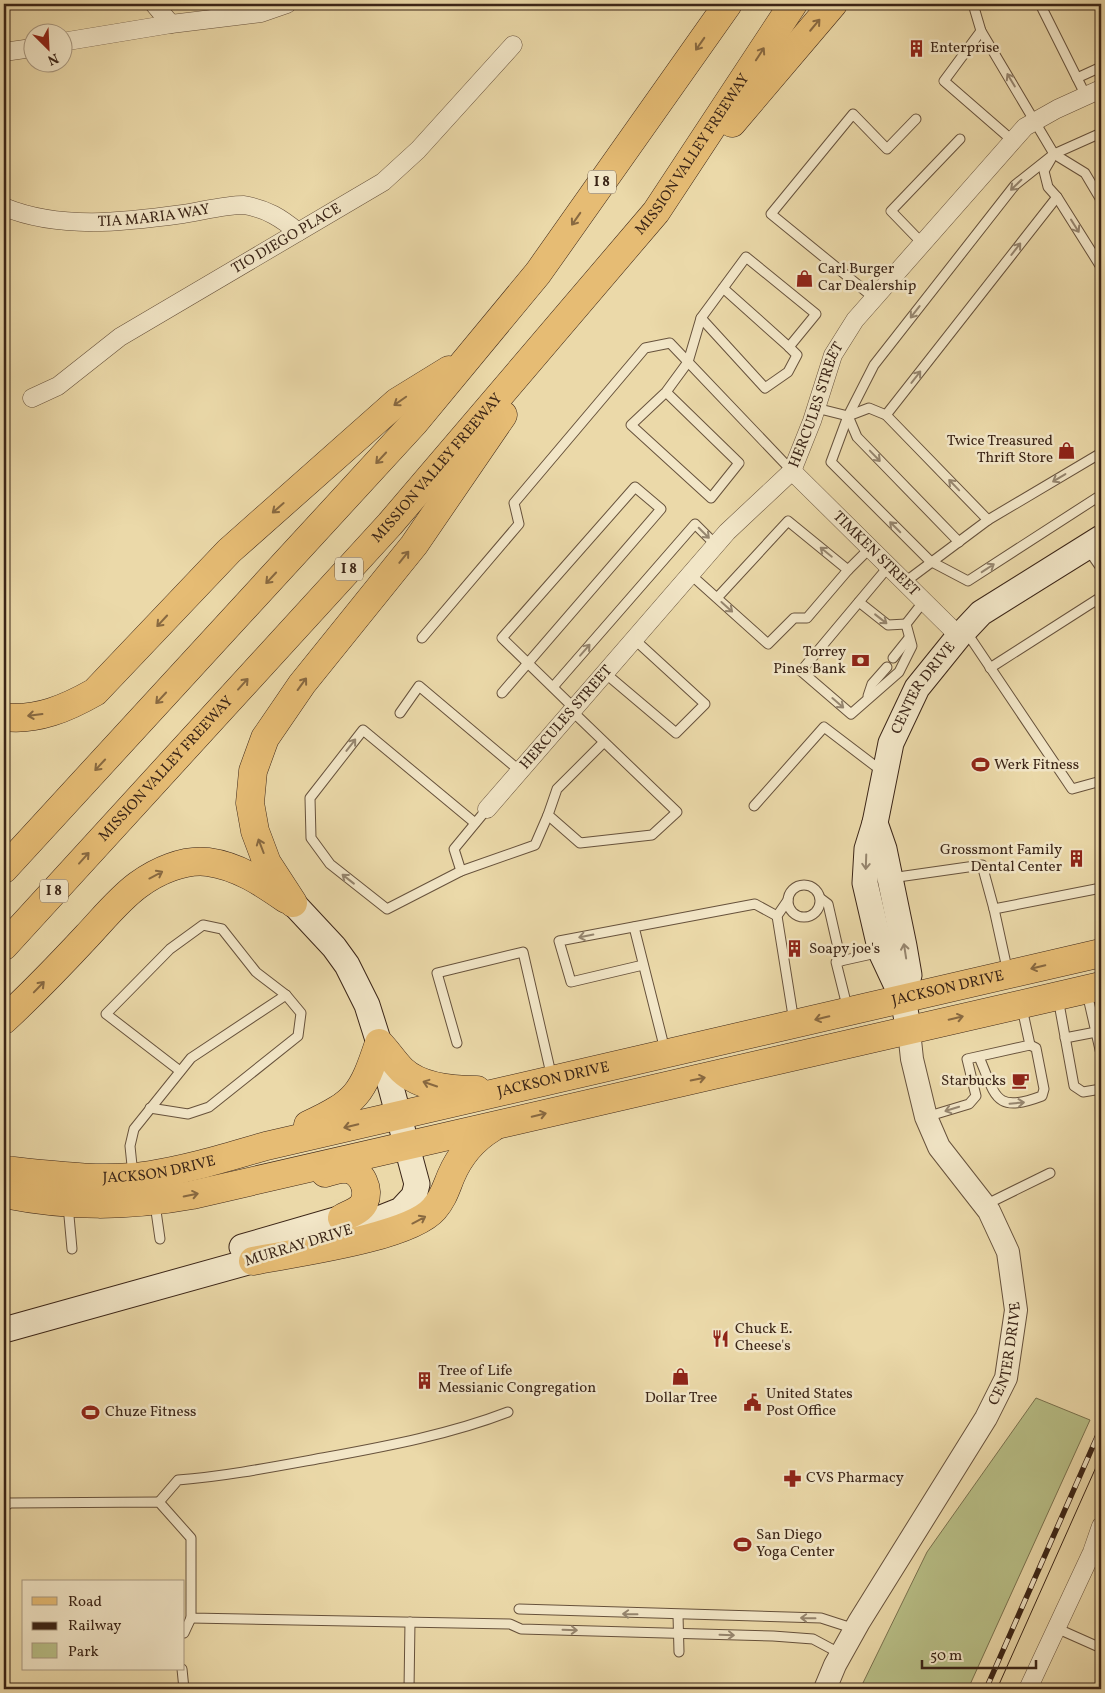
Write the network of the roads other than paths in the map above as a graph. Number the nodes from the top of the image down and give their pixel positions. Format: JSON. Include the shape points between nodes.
{"nodes":[{"id":1,"x":154,"y":4,"type":"edge"},
{"id":2,"x":287,"y":4,"type":"edge"},
{"id":3,"x":728,"y":4,"type":"edge"},
{"id":4,"x":792,"y":4,"type":"edge"},
{"id":5,"x":833,"y":4,"type":"edge"},
{"id":6,"x":973,"y":4,"type":"edge"},
{"id":7,"x":1040,"y":4,"type":"edge"},
{"id":8,"x":171,"y":24,"type":"junction"},
{"id":9,"x":981,"y":31,"type":"junction"},
{"id":10,"x":72,"y":40,"type":"edge"},
{"id":11,"x":513,"y":45,"type":"dead end"},
{"id":12,"x":22,"y":49,"type":"edge"},
{"id":13,"x":4,"y":52,"type":"edge"},
{"id":14,"x":1101,"y":67,"type":"edge"},
{"id":15,"x":1077,"y":78,"type":"junction"},
{"id":16,"x":1094,"y":93,"type":"edge"},
{"id":17,"x":916,"y":119,"type":"dead end"},
{"id":18,"x":1036,"y":122,"type":"junction"},
{"id":19,"x":1101,"y":133,"type":"edge"},
{"id":20,"x":960,"y":139,"type":"dead end"},
{"id":21,"x":1013,"y":141,"type":"junction"},
{"id":22,"x":1054,"y":154,"type":"junction"},
{"id":23,"x":1057,"y":197,"type":"junction"},
{"id":24,"x":1101,"y":200,"type":"edge"},
{"id":25,"x":4,"y":206,"type":"edge"},
{"id":26,"x":656,"y":212,"type":"junction"},
{"id":27,"x":298,"y":232,"type":"junction"},
{"id":28,"x":922,"y":243,"type":"junction"},
{"id":29,"x":1101,"y":267,"type":"edge"},
{"id":30,"x":723,"y":288,"type":"junction"},
{"id":31,"x":587,"y":293,"type":"junction"},
{"id":32,"x":874,"y":298,"type":"junction"},
{"id":33,"x":701,"y":318,"type":"junction"},
{"id":34,"x":789,"y":347,"type":"junction"},
{"id":35,"x":471,"y":356,"type":"junction"},
{"id":36,"x":688,"y":362,"type":"junction"},
{"id":37,"x":666,"y":392,"type":"junction"},
{"id":38,"x":32,"y":398,"type":"dead end"},
{"id":39,"x":816,"y":408,"type":"junction"},
{"id":40,"x":886,"y":415,"type":"junction"},
{"id":41,"x":848,"y":416,"type":"junction"},
{"id":42,"x":1101,"y":453,"type":"edge"},
{"id":43,"x":792,"y":471,"type":"junction"},
{"id":44,"x":1101,"y":495,"type":"edge"},
{"id":45,"x":988,"y":520,"type":"junction"},
{"id":46,"x":959,"y":542,"type":"junction"},
{"id":47,"x":1094,"y":543,"type":"edge"},
{"id":48,"x":716,"y":545,"type":"junction"},
{"id":49,"x":870,"y":548,"type":"junction"},
{"id":50,"x":930,"y":562,"type":"junction"},
{"id":51,"x":889,"y":566,"type":"junction"},
{"id":52,"x":1101,"y":568,"type":"edge"},
{"id":53,"x":848,"y":570,"type":"junction"},
{"id":54,"x":690,"y":574,"type":"junction"},
{"id":55,"x":905,"y":582,"type":"junction"},
{"id":56,"x":1101,"y":597,"type":"edge"},
{"id":57,"x":717,"y":598,"type":"junction"},
{"id":58,"x":924,"y":601,"type":"junction"},
{"id":59,"x":859,"y":602,"type":"junction"},
{"id":60,"x":906,"y":624,"type":"junction"},
{"id":61,"x":962,"y":633,"type":"junction"},
{"id":62,"x":422,"y":638,"type":"dead end"},
{"id":63,"x":910,"y":638,"type":"junction"},
{"id":64,"x":634,"y":639,"type":"junction"},
{"id":65,"x":893,"y":658,"type":"dead end"},
{"id":66,"x":527,"y":662,"type":"junction"},
{"id":67,"x":886,"y":667,"type":"dead end"},
{"id":68,"x":990,"y":668,"type":"junction"},
{"id":69,"x":605,"y":673,"type":"junction"},
{"id":70,"x":553,"y":687,"type":"junction"},
{"id":71,"x":502,"y":693,"type":"dead end"},
{"id":72,"x":868,"y":699,"type":"junction"},
{"id":73,"x":573,"y":710,"type":"junction"},
{"id":74,"x":400,"y":713,"type":"dead end"},
{"id":75,"x":4,"y":716,"type":"edge"},
{"id":76,"x":604,"y":742,"type":"junction"},
{"id":77,"x":520,"y":771,"type":"junction"},
{"id":78,"x":884,"y":772,"type":"junction"},
{"id":79,"x":1101,"y":781,"type":"edge"},
{"id":80,"x":754,"y":806,"type":"dead end"},
{"id":81,"x":487,"y":809,"type":"joint"},
{"id":82,"x":548,"y":815,"type":"junction"},
{"id":83,"x":475,"y":823,"type":"junction"},
{"id":84,"x":875,"y":823,"type":"junction"},
{"id":85,"x":4,"y":869,"type":"edge"},
{"id":86,"x":461,"y":871,"type":"junction"},
{"id":87,"x":889,"y":878,"type":"junction"},
{"id":88,"x":1101,"y":888,"type":"edge"},
{"id":89,"x":820,"y":898,"type":"junction"},
{"id":90,"x":788,"y":900,"type":"junction"},
{"id":91,"x":292,"y":903,"type":"junction"},
{"id":92,"x":994,"y":909,"type":"junction"},
{"id":93,"x":777,"y":916,"type":"junction"},
{"id":94,"x":634,"y":927,"type":"junction"},
{"id":95,"x":4,"y":946,"type":"edge"},
{"id":96,"x":881,"y":952,"type":"junction"},
{"id":97,"x":1101,"y":953,"type":"edge"},
{"id":98,"x":841,"y":961,"type":"junction"},
{"id":99,"x":643,"y":965,"type":"junction"},
{"id":100,"x":1008,"y":974,"type":"junction"},
{"id":101,"x":1094,"y":987,"type":"edge"},
{"id":102,"x":286,"y":994,"type":"junction"},
{"id":103,"x":1057,"y":996,"type":"junction"},
{"id":104,"x":903,"y":999,"type":"junction"},
{"id":105,"x":1022,"y":1003,"type":"junction"},
{"id":106,"x":848,"y":1012,"type":"junction"},
{"id":107,"x":4,"y":1020,"type":"edge"},
{"id":108,"x":795,"y":1025,"type":"junction"},
{"id":109,"x":909,"y":1031,"type":"junction"},
{"id":110,"x":1096,"y":1032,"type":"junction"},
{"id":111,"x":1065,"y":1038,"type":"junction"},
{"id":112,"x":380,"y":1043,"type":"junction"},
{"id":113,"x":457,"y":1043,"type":"dead end"},
{"id":114,"x":1030,"y":1045,"type":"junction"},
{"id":115,"x":666,"y":1054,"type":"junction"},
{"id":116,"x":1101,"y":1054,"type":"edge"},
{"id":117,"x":979,"y":1057,"type":"junction"},
{"id":118,"x":180,"y":1071,"type":"junction"},
{"id":119,"x":552,"y":1080,"type":"junction"},
{"id":120,"x":1101,"y":1089,"type":"edge"},
{"id":121,"x":513,"y":1090,"type":"junction"},
{"id":122,"x":574,"y":1107,"type":"junction"},
{"id":123,"x":150,"y":1108,"type":"junction"},
{"id":124,"x":399,"y":1116,"type":"junction"},
{"id":125,"x":926,"y":1117,"type":"junction"},
{"id":126,"x":498,"y":1124,"type":"junction"},
{"id":127,"x":266,"y":1146,"type":"junction"},
{"id":128,"x":407,"y":1146,"type":"junction"},
{"id":129,"x":4,"y":1170,"type":"edge"},
{"id":130,"x":1050,"y":1173,"type":"dead end"},
{"id":131,"x":133,"y":1176,"type":"junction"},
{"id":132,"x":243,"y":1182,"type":"junction"},
{"id":133,"x":4,"y":1190,"type":"edge"},
{"id":134,"x":4,"y":1194,"type":"edge"},
{"id":135,"x":155,"y":1202,"type":"junction"},
{"id":136,"x":68,"y":1203,"type":"junction"},
{"id":137,"x":985,"y":1205,"type":"junction"},
{"id":138,"x":342,"y":1218,"type":"junction"},
{"id":139,"x":160,"y":1239,"type":"dead end"},
{"id":140,"x":72,"y":1249,"type":"dead end"},
{"id":141,"x":253,"y":1261,"type":"junction"},
{"id":142,"x":127,"y":1296,"type":"junction"},
{"id":143,"x":4,"y":1330,"type":"edge"},
{"id":144,"x":508,"y":1412,"type":"dead end"},
{"id":145,"x":159,"y":1502,"type":"junction"},
{"id":146,"x":4,"y":1507,"type":"edge"},
{"id":147,"x":1101,"y":1526,"type":"edge"},
{"id":148,"x":519,"y":1609,"type":"dead end"},
{"id":149,"x":678,"y":1615,"type":"junction"},
{"id":150,"x":191,"y":1618,"type":"junction"},
{"id":151,"x":410,"y":1622,"type":"junction"},
{"id":152,"x":1056,"y":1628,"type":"junction"},
{"id":153,"x":855,"y":1629,"type":"junction"},
{"id":154,"x":185,"y":1631,"type":"edge"},
{"id":155,"x":679,"y":1633,"type":"junction"},
{"id":156,"x":1101,"y":1648,"type":"edge"},
{"id":157,"x":679,"y":1652,"type":"dead end"},
{"id":158,"x":841,"y":1654,"type":"junction"},
{"id":159,"x":182,"y":1670,"type":"edge"},
{"id":160,"x":184,"y":1689,"type":"edge"},
{"id":161,"x":409,"y":1689,"type":"edge"},
{"id":162,"x":825,"y":1689,"type":"edge"},
{"id":163,"x":1028,"y":1689,"type":"edge"}],
"edges":[{"from":1,"to":8,"type":"street"},
{"from":2,"to":8,"type":"street","via":[[261,12]]},
{"from":3,"to":35,"type":"main road","number":"I 8","one_way":true,"via":[[538,273]]},
{"from":26,"to":4,"type":"main road","name":"MISSION VALLEY FREEWAY","number":"I 8","one_way":true},
{"from":26,"to":5,"type":"main road","one_way":true},
{"from":6,"to":9,"type":"lane"},
{"from":7,"to":15,"type":"lane"},
{"from":8,"to":10,"type":"street"},
{"from":18,"to":9,"type":"lane","one_way":true},
{"from":9,"to":21,"type":"lane","via":[[944,81]]},
{"from":11,"to":27,"type":"street","name":"TIO DIEGO PLACE","via":[[418,150],[383,182]]},
{"from":12,"to":13,"type":"street"},
{"from":14,"to":15,"type":"lane"},
{"from":15,"to":16,"type":"lane"},
{"from":16,"to":18,"type":"street","name":"HERCULES STREET"},
{"from":17,"to":32,"type":"lane","via":[[887,149],[853,114],[770,214]]},
{"from":18,"to":21,"type":"street","name":"HERCULES STREET","via":[[1025,127]]},
{"from":18,"to":22,"type":"lane"},
{"from":19,"to":22,"type":"lane"},
{"from":20,"to":28,"type":"lane","via":[[891,211]]},
{"from":21,"to":28,"type":"street","name":"HERCULES STREET"},
{"from":22,"to":23,"type":"lane","via":[[1044,171],[1048,187]]},
{"from":22,"to":24,"type":"lane","via":[[1084,173]]},
{"from":22,"to":41,"type":"lane","one_way":true,"via":[[1015,185],[874,365]]},
{"from":23,"to":29,"type":"lane","one_way":true},
{"from":40,"to":23,"type":"lane","one_way":true},
{"from":25,"to":27,"type":"street","name":"TIA MARIA WAY","via":[[49,219],[96,222],[130,222],[256,207],[277,215]]},
{"from":26,"to":31,"type":"main road","name":"MISSION VALLEY FREEWAY","number":"I 8"},
{"from":27,"to":38,"type":"street","name":"TIO DIEGO PLACE","via":[[120,336],[58,386]]},
{"from":28,"to":32,"type":"street","name":"HERCULES STREET"},
{"from":30,"to":33,"type":"lane"},
{"from":30,"to":34,"type":"lane"},
{"from":30,"to":34,"type":"lane","via":[[746,257],[816,314]]},
{"from":91,"to":31,"type":"main road","one_way":true,"via":[[267,863],[255,832],[250,803],[253,771],[265,738],[302,684],[414,545]]},
{"from":95,"to":31,"type":"main road","name":"MISSION VALLEY FREEWAY","number":"I 8","one_way":true,"via":[[390,524]]},
{"from":32,"to":39,"type":"street","name":"HERCULES STREET","via":[[855,320],[833,355]]},
{"from":33,"to":34,"type":"lane","via":[[765,388],[788,372],[797,356]]},
{"from":33,"to":36,"type":"lane"},
{"from":35,"to":75,"type":"main road","one_way":true,"via":[[397,402],[229,551],[94,692],[68,707],[42,715]]},
{"from":35,"to":85,"type":"main road","number":"I 8","one_way":true,"via":[[414,423]]},
{"from":36,"to":37,"type":"lane"},
{"from":36,"to":43,"type":"lane"},
{"from":36,"to":62,"type":"lane","via":[[670,343],[645,348],[514,503],[519,524]]},
{"from":37,"to":37,"type":"lane","via":[[631,425],[711,498],[740,463]]},
{"from":39,"to":41,"type":"lane"},
{"from":39,"to":43,"type":"street","name":"HERCULES STREET"},
{"from":40,"to":41,"type":"lane","via":[[869,408]]},
{"from":45,"to":40,"type":"lane","one_way":true},
{"from":41,"to":46,"type":"lane","one_way":true,"via":[[857,437]]},
{"from":50,"to":41,"type":"lane","one_way":true,"via":[[831,462]]},
{"from":42,"to":45,"type":"lane","one_way":true},
{"from":43,"to":48,"type":"street","name":"HERCULES STREET"},
{"from":43,"to":49,"type":"street","name":"TIMKEN STREET"},
{"from":50,"to":44,"type":"lane","one_way":true,"via":[[968,581]]},
{"from":45,"to":46,"type":"lane"},
{"from":46,"to":50,"type":"lane"},
{"from":47,"to":52,"type":"lane"},
{"from":47,"to":61,"type":"main road","name":"CENTER DRIVE","via":[[981,613]]},
{"from":48,"to":54,"type":"street","name":"HERCULES STREET"},
{"from":70,"to":48,"type":"lane","one_way":true,"via":[[695,524]]},
{"from":49,"to":51,"type":"street","name":"TIMKEN STREET"},
{"from":49,"to":53,"type":"lane"},
{"from":50,"to":55,"type":"lane"},
{"from":51,"to":55,"type":"street","name":"TIMKEN STREET"},
{"from":51,"to":59,"type":"lane"},
{"from":57,"to":53,"type":"lane","one_way":true,"via":[[768,644],[794,618],[807,618]]},
{"from":53,"to":57,"type":"lane","one_way":true,"via":[[788,521]]},
{"from":54,"to":57,"type":"lane"},
{"from":54,"to":64,"type":"street","name":"HERCULES STREET"},
{"from":55,"to":58,"type":"street","name":"TIMKEN STREET"},
{"from":56,"to":68,"type":"lane"},
{"from":58,"to":60,"type":"lane"},
{"from":58,"to":61,"type":"street","name":"TIMKEN STREET"},
{"from":59,"to":60,"type":"lane","one_way":true,"via":[[888,625]]},
{"from":59,"to":72,"type":"lane","one_way":true,"via":[[801,671],[851,714]]},
{"from":60,"to":63,"type":"lane"},
{"from":61,"to":68,"type":"lane"},
{"from":61,"to":78,"type":"main road","name":"CENTER DRIVE","via":[[917,688],[891,743]]},
{"from":63,"to":65,"type":"lane"},
{"from":63,"to":72,"type":"lane","via":[[912,646],[900,672]]},
{"from":64,"to":69,"type":"street","name":"HERCULES STREET"},
{"from":64,"to":69,"type":"lane","via":[[705,704],[676,733]]},
{"from":66,"to":66,"type":"lane","via":[[502,638],[635,487],[661,509]]},
{"from":66,"to":70,"type":"lane"},
{"from":66,"to":71,"type":"lane"},
{"from":67,"to":72,"type":"lane","via":[[872,684]]},
{"from":68,"to":79,"type":"lane","via":[[1072,789]]},
{"from":69,"to":73,"type":"street","name":"HERCULES STREET"},
{"from":70,"to":73,"type":"lane"},
{"from":73,"to":76,"type":"lane"},
{"from":73,"to":77,"type":"street","name":"HERCULES STREET"},
{"from":74,"to":77,"type":"lane","via":[[419,686]]},
{"from":76,"to":82,"type":"lane","via":[[557,789]]},
{"from":76,"to":82,"type":"lane","via":[[677,812],[652,836],[580,843]]},
{"from":77,"to":81,"type":"street","name":"HERCULES STREET"},
{"from":78,"to":80,"type":"lane","via":[[824,727]]},
{"from":78,"to":84,"type":"main road","name":"CENTER DRIVE"},
{"from":81,"to":83,"type":"lane"},
{"from":82,"to":86,"type":"lane","via":[[535,845]]},
{"from":83,"to":86,"type":"lane","via":[[454,849]]},
{"from":86,"to":83,"type":"lane","one_way":true,"via":[[387,909],[330,864],[311,838],[310,798],[363,730]]},
{"from":84,"to":87,"type":"main road","name":"CENTER DRIVE"},
{"from":84,"to":96,"type":"main road","name":"CENTER DRIVE","one_way":true,"via":[[867,849],[865,883]]},
{"from":87,"to":92,"type":"lane","via":[[982,865]]},
{"from":104,"to":87,"type":"main road","name":"CENTER DRIVE","one_way":true,"via":[[908,975]]},
{"from":88,"to":92,"type":"lane"},
{"from":89,"to":90,"type":"lane","via":[[813,888],[800,886],[794,889]]},
{"from":89,"to":90,"type":"lane","via":[[818,910],[807,917],[792,911]]},
{"from":89,"to":98,"type":"lane","via":[[828,904]]},
{"from":90,"to":93,"type":"lane"},
{"from":107,"to":91,"type":"main road","one_way":true,"via":[[137,886],[179,864],[207,862],[233,868],[263,882]]},
{"from":91,"to":112,"type":"main road","name":"MURRAY DRIVE","via":[[317,927],[347,965],[367,1005]]},
{"from":92,"to":100,"type":"lane"},
{"from":93,"to":94,"type":"lane","via":[[755,904]]},
{"from":93,"to":108,"type":"lane"},
{"from":94,"to":99,"type":"lane"},
{"from":94,"to":99,"type":"lane","one_way":true,"via":[[559,941],[571,982]]},
{"from":96,"to":98,"type":"lane"},
{"from":96,"to":104,"type":"main road","name":"CENTER DRIVE"},
{"from":97,"to":100,"type":"main road","name":"JACKSON DRIVE","one_way":true},
{"from":98,"to":106,"type":"lane","via":[[836,962]]},
{"from":99,"to":115,"type":"lane"},
{"from":100,"to":104,"type":"main road","name":"JACKSON DRIVE"},
{"from":101,"to":103,"type":"main road","name":"JACKSON DRIVE"},
{"from":101,"to":110,"type":"lane"},
{"from":102,"to":118,"type":"lane","via":[[191,1058]]},
{"from":102,"to":118,"type":"lane","via":[[256,972],[222,929],[203,925],[170,949],[106,1014]]},
{"from":102,"to":123,"type":"lane","via":[[302,1013],[298,1036],[209,1107],[188,1114]]},
{"from":103,"to":105,"type":"main road","name":"JACKSON DRIVE"},
{"from":103,"to":111,"type":"lane"},
{"from":104,"to":106,"type":"main road","name":"JACKSON DRIVE"},
{"from":104,"to":109,"type":"main road","name":"CENTER DRIVE"},
{"from":109,"to":105,"type":"main road","name":"JACKSON DRIVE","one_way":true},
{"from":105,"to":114,"type":"lane"},
{"from":106,"to":108,"type":"main road","name":"JACKSON DRIVE","one_way":true},
{"from":108,"to":115,"type":"main road","name":"JACKSON DRIVE"},
{"from":122,"to":109,"type":"main road","name":"JACKSON DRIVE","one_way":true},
{"from":109,"to":125,"type":"street","name":"CENTER DRIVE"},
{"from":110,"to":111,"type":"lane"},
{"from":110,"to":116,"type":"lane"},
{"from":111,"to":120,"type":"lane","via":[[1074,1086],[1083,1092]]},
{"from":121,"to":112,"type":"main road","one_way":true,"via":[[455,1090],[433,1086],[403,1071]]},
{"from":112,"to":124,"type":"main road","name":"MURRAY DRIVE"},
{"from":112,"to":127,"type":"main road","via":[[366,1081],[349,1103]]},
{"from":113,"to":119,"type":"lane","via":[[437,973],[523,952]]},
{"from":114,"to":117,"type":"lane"},
{"from":117,"to":114,"type":"lane","one_way":true,"via":[[1001,1101],[1013,1104],[1028,1101],[1042,1096],[1044,1089],[1036,1048]]},
{"from":115,"to":119,"type":"main road","name":"JACKSON DRIVE"},
{"from":115,"to":122,"type":"main road","via":[[666,1067],[660,1071],[611,1084]]},
{"from":117,"to":125,"type":"lane","one_way":true,"via":[[968,1059],[976,1096],[969,1104]]},
{"from":118,"to":123,"type":"lane"},
{"from":119,"to":121,"type":"main road","name":"JACKSON DRIVE"},
{"from":121,"to":124,"type":"main road","name":"JACKSON DRIVE"},
{"from":126,"to":122,"type":"main road","name":"JACKSON DRIVE","one_way":true},
{"from":123,"to":131,"type":"lane","via":[[134,1129],[130,1146]]},
{"from":124,"to":127,"type":"main road","name":"JACKSON DRIVE","one_way":true},
{"from":124,"to":128,"type":"main road","name":"MURRAY DRIVE"},
{"from":125,"to":137,"type":"street","name":"CENTER DRIVE","via":[[939,1146]]},
{"from":126,"to":128,"type":"main road","name":"JACKSON DRIVE"},
{"from":141,"to":126,"type":"main road","one_way":true,"via":[[367,1238],[422,1219],[442,1200],[451,1176],[470,1146]]},
{"from":127,"to":131,"type":"main road","name":"JACKSON DRIVE","via":[[198,1166]]},
{"from":128,"to":132,"type":"main road","name":"JACKSON DRIVE"},
{"from":128,"to":138,"type":"main road","name":"MURRAY DRIVE","via":[[396,1193],[375,1211]]},
{"from":128,"to":141,"type":"main road","name":"MURRAY DRIVE","via":[[416,1184],[414,1196],[401,1210],[358,1228]]},
{"from":129,"to":131,"type":"main road","name":"JACKSON DRIVE"},
{"from":130,"to":137,"type":"lane"},
{"from":131,"to":133,"type":"main road","via":[[132,1184],[116,1190]]},
{"from":135,"to":132,"type":"main road","name":"JACKSON DRIVE","one_way":true},
{"from":132,"to":138,"type":"main road","via":[[268,1186],[345,1169],[354,1171],[364,1182],[366,1194],[359,1208]]},
{"from":134,"to":136,"type":"main road","name":"JACKSON DRIVE"},
{"from":135,"to":136,"type":"main road","name":"JACKSON DRIVE"},
{"from":135,"to":139,"type":"lane"},
{"from":136,"to":140,"type":"lane"},
{"from":137,"to":153,"type":"street","name":"CENTER DRIVE","via":[[1008,1252],[1016,1310],[1006,1378],[986,1418]]},
{"from":138,"to":142,"type":"main road","name":"MURRAY DRIVE","via":[[220,1253]]},
{"from":141,"to":142,"type":"main road","name":"MURRAY DRIVE"},
{"from":142,"to":143,"type":"main road","name":"MURRAY DRIVE"},
{"from":144,"to":145,"type":"lane","via":[[479,1423],[360,1451],[213,1477],[178,1480]]},
{"from":145,"to":146,"type":"lane","via":[[10,1503]]},
{"from":145,"to":150,"type":"lane","via":[[191,1538]]},
{"from":147,"to":152,"type":"street"},
{"from":149,"to":148,"type":"lane","one_way":true},
{"from":153,"to":149,"type":"lane","one_way":true,"via":[[821,1618]]},
{"from":149,"to":155,"type":"lane"},
{"from":150,"to":151,"type":"lane"},
{"from":150,"to":154,"type":"lane"},
{"from":151,"to":155,"type":"lane","one_way":true},
{"from":151,"to":161,"type":"lane"},
{"from":152,"to":156,"type":"lane"},
{"from":152,"to":163,"type":"street"},
{"from":153,"to":158,"type":"street","name":"CENTER DRIVE"},
{"from":155,"to":157,"type":"lane"},
{"from":155,"to":158,"type":"lane","one_way":true,"via":[[812,1639]]},
{"from":158,"to":162,"type":"street","name":"CENTER DRIVE"},
{"from":159,"to":160,"type":"lane"}]}
